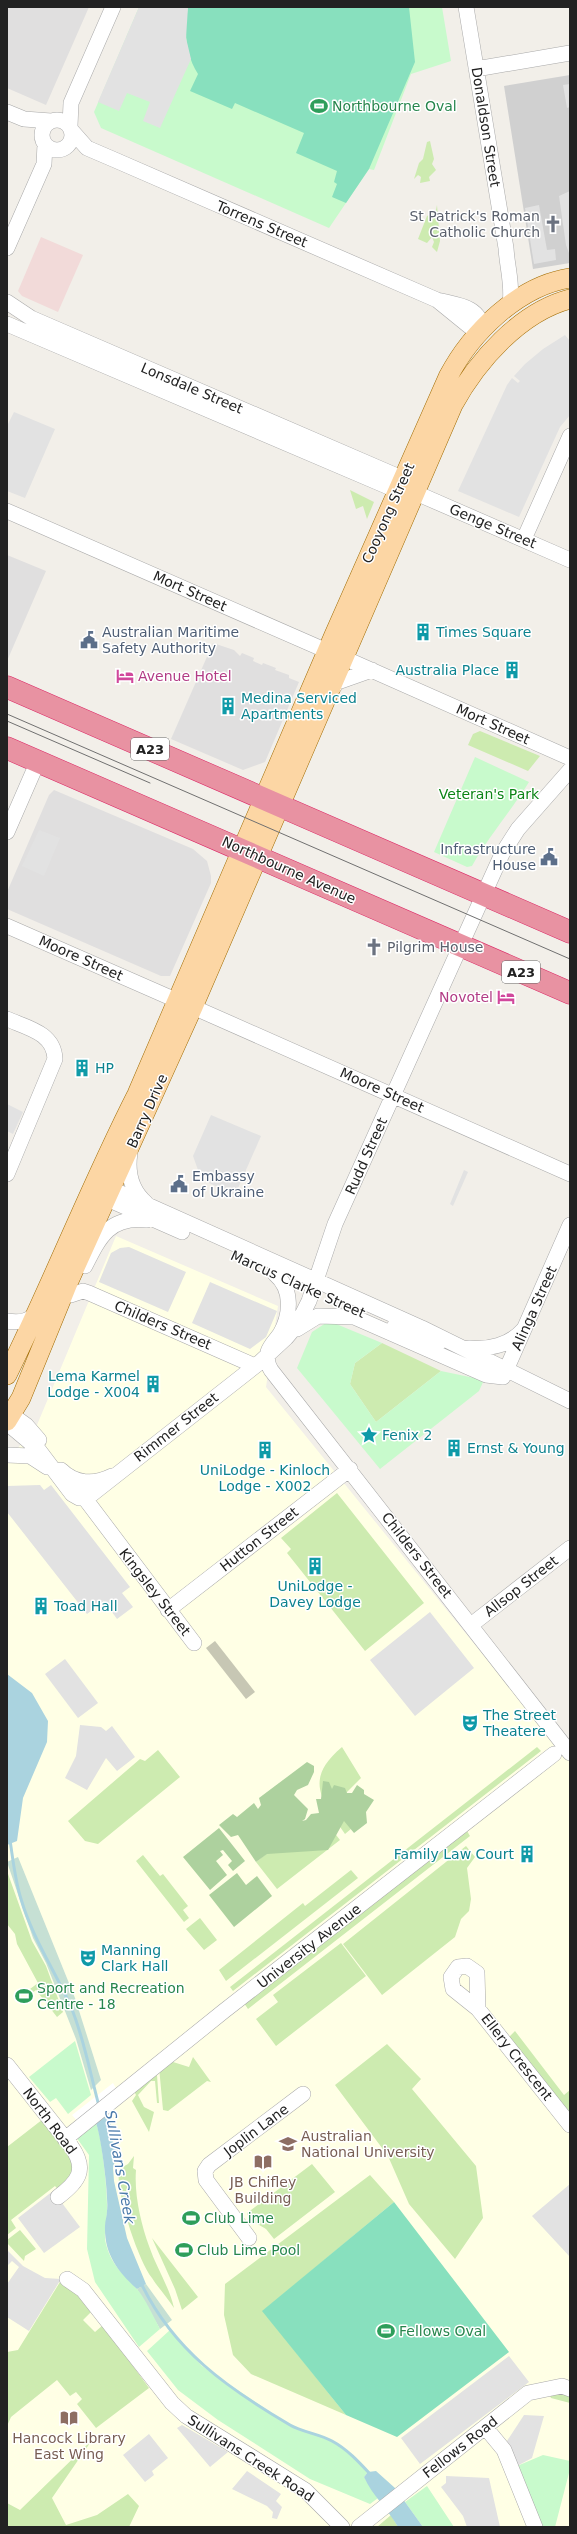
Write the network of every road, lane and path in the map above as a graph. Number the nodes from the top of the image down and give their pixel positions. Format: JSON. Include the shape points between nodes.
{"nodes":[{"id":1,"x":113,"y":7,"type":"edge"},
{"id":2,"x":466,"y":7,"type":"edge"},
{"id":3,"x":570,"y":53,"type":"edge"},
{"id":4,"x":476,"y":68,"type":"junction"},
{"id":5,"x":71,"y":103,"type":"junction"},
{"id":6,"x":7,"y":112,"type":"edge"},
{"id":7,"x":24,"y":120,"type":"junction"},
{"id":8,"x":52,"y":121,"type":"junction"},
{"id":9,"x":71,"y":129,"type":"junction"},
{"id":10,"x":44,"y":142,"type":"junction"},
{"id":11,"x":87,"y":148,"type":"junction"},
{"id":12,"x":61,"y":150,"type":"junction"},
{"id":13,"x":44,"y":164,"type":"junction"},
{"id":14,"x":7,"y":248,"type":"edge"},
{"id":15,"x":506,"y":248,"type":"junction"},
{"id":16,"x":570,"y":278,"type":"edge"},
{"id":17,"x":538,"y":290,"type":"junction"},
{"id":18,"x":570,"y":299,"type":"edge"},
{"id":19,"x":7,"y":302,"type":"edge"},
{"id":20,"x":510,"y":304,"type":"junction"},
{"id":21,"x":7,"y":324,"type":"edge"},
{"id":22,"x":482,"y":329,"type":"junction"},
{"id":23,"x":510,"y":334,"type":"junction"},
{"id":24,"x":72,"y":344,"type":"junction"},
{"id":25,"x":480,"y":365,"type":"junction"},
{"id":26,"x":570,"y":436,"type":"edge"},
{"id":27,"x":406,"y":488,"type":"junction"},
{"id":28,"x":7,"y":511,"type":"edge"},
{"id":29,"x":524,"y":539,"type":"junction"},
{"id":30,"x":570,"y":560,"type":"edge"},
{"id":31,"x":336,"y":654,"type":"junction"},
{"id":32,"x":372,"y":670,"type":"junction"},
{"id":33,"x":7,"y":687,"type":"edge"},
{"id":34,"x":330,"y":691,"type":"junction"},
{"id":35,"x":7,"y":748,"type":"edge"},
{"id":36,"x":570,"y":758,"type":"edge"},
{"id":37,"x":38,"y":761,"type":"junction"},
{"id":38,"x":570,"y":770,"type":"edge"},
{"id":39,"x":271,"y":802,"type":"junction"},
{"id":40,"x":7,"y":832,"type":"edge"},
{"id":41,"x":250,"y":853,"type":"junction"},
{"id":42,"x":484,"y":894,"type":"junction"},
{"id":43,"x":7,"y":926,"type":"edge"},
{"id":44,"x":570,"y":932,"type":"edge"},
{"id":45,"x":461,"y":945,"type":"junction"},
{"id":46,"x":570,"y":993,"type":"edge"},
{"id":47,"x":186,"y":1004,"type":"junction"},
{"id":48,"x":7,"y":1019,"type":"edge"},
{"id":49,"x":393,"y":1095,"type":"junction"},
{"id":50,"x":132,"y":1144,"type":"junction"},
{"id":51,"x":7,"y":1174,"type":"edge"},
{"id":52,"x":570,"y":1174,"type":"edge"},
{"id":53,"x":101,"y":1190,"type":"junction"},
{"id":54,"x":148,"y":1205,"type":"junction"},
{"id":55,"x":160,"y":1222,"type":"junction"},
{"id":56,"x":570,"y":1225,"type":"edge"},
{"id":57,"x":275,"y":1274,"type":"junction"},
{"id":58,"x":314,"y":1286,"type":"junction"},
{"id":59,"x":71,"y":1295,"type":"junction"},
{"id":60,"x":39,"y":1310,"type":"junction"},
{"id":61,"x":7,"y":1321,"type":"edge"},
{"id":62,"x":51,"y":1328,"type":"junction"},
{"id":63,"x":525,"y":1328,"type":"junction"},
{"id":64,"x":288,"y":1337,"type":"junction"},
{"id":65,"x":457,"y":1344,"type":"junction"},
{"id":66,"x":19,"y":1350,"type":"junction"},
{"id":67,"x":267,"y":1356,"type":"junction"},
{"id":68,"x":255,"y":1366,"type":"junction"},
{"id":69,"x":507,"y":1370,"type":"junction"},
{"id":70,"x":8,"y":1374,"type":"edge"},
{"id":71,"x":288,"y":1389,"type":"junction"},
{"id":72,"x":570,"y":1401,"type":"edge"},
{"id":73,"x":8,"y":1417,"type":"edge"},
{"id":74,"x":7,"y":1455,"type":"edge"},
{"id":75,"x":350,"y":1469,"type":"junction"},
{"id":76,"x":59,"y":1472,"type":"junction"},
{"id":77,"x":118,"y":1473,"type":"junction"},
{"id":78,"x":68,"y":1491,"type":"junction"},
{"id":79,"x":85,"y":1498,"type":"junction"},
{"id":80,"x":116,"y":1542,"type":"junction"},
{"id":81,"x":570,"y":1548,"type":"edge"},
{"id":82,"x":168,"y":1610,"type":"junction"},
{"id":83,"x":472,"y":1625,"type":"junction"},
{"id":84,"x":194,"y":1643,"type":"dead end"},
{"id":85,"x":568,"y":1746,"type":"edge"},
{"id":86,"x":554,"y":1754,"type":"dead end"},
{"id":87,"x":478,"y":2009,"type":"dead end"},
{"id":88,"x":7,"y":2065,"type":"edge"},
{"id":89,"x":303,"y":2094,"type":"dead end"},
{"id":90,"x":570,"y":2125,"type":"edge"},
{"id":91,"x":65,"y":2139,"type":"junction"},
{"id":92,"x":58,"y":2197,"type":"dead end"},
{"id":93,"x":249,"y":2238,"type":"dead end"},
{"id":94,"x":67,"y":2279,"type":"dead end"},
{"id":95,"x":570,"y":2389,"type":"edge"},
{"id":96,"x":485,"y":2427,"type":"junction"},
{"id":97,"x":342,"y":2527,"type":"edge"},
{"id":98,"x":359,"y":2527,"type":"edge"},
{"id":99,"x":534,"y":2527,"type":"edge"}],
"edges":[{"from":1,"to":5,"type":"street"},
{"from":2,"to":4,"type":"street","name":"Donaldson Street"},
{"from":3,"to":4,"type":"street"},
{"from":4,"to":15,"type":"street","name":"Donaldson Street"},
{"from":5,"to":8,"type":"street"},
{"from":5,"to":9,"type":"street"},
{"from":6,"to":7,"type":"street"},
{"from":7,"to":8,"type":"street"},
{"from":7,"to":10,"type":"street"},
{"from":8,"to":9,"type":"street","via":[[62,120]]},
{"from":8,"to":10,"type":"street","via":[[44,129]]},
{"from":9,"to":11,"type":"street","name":"Torrens Street"},
{"from":9,"to":12,"type":"street","via":[[71,141]]},
{"from":10,"to":12,"type":"street","via":[[51,149]]},
{"from":10,"to":13,"type":"street"},
{"from":11,"to":12,"type":"street","name":"Torrens Street"},
{"from":11,"to":22,"type":"street","name":"Torrens Street","via":[[437,300],[474,311],[479,316]]},
{"from":12,"to":13,"type":"street"},
{"from":13,"to":14,"type":"street"},
{"from":15,"to":17,"type":"street","name":"Donaldson Street","via":[[520,280],[530,288]]},
{"from":15,"to":20,"type":"street","name":"Donaldson Street","via":[[506,264],[511,285]]},
{"from":16,"to":17,"type":"main road","name":"Cooyong Street"},
{"from":17,"to":20,"type":"main road","name":"Cooyong Street"},
{"from":18,"to":23,"type":"main road","name":"Cooyong Street","via":[[539,314]]},
{"from":19,"to":24,"type":"street","name":"Lonsdale Street"},
{"from":20,"to":22,"type":"main road","name":"Cooyong Street"},
{"from":21,"to":24,"type":"street","name":"Lonsdale Street"},
{"from":22,"to":23,"type":"main road","via":[[490,334]]},
{"from":22,"to":25,"type":"main road","via":[[486,340]]},
{"from":22,"to":27,"type":"main road","name":"Cooyong Street","via":[[455,365]]},
{"from":23,"to":25,"type":"main road","name":"Cooyong Street"},
{"from":24,"to":27,"type":"street","name":"Lonsdale Street"},
{"from":25,"to":27,"type":"main road","name":"Cooyong Street"},
{"from":26,"to":29,"type":"street"},
{"from":27,"to":29,"type":"street","name":"Genge Street"},
{"from":27,"to":31,"type":"main road","name":"Cooyong Street"},
{"from":28,"to":31,"type":"street","name":"Mort Street"},
{"from":29,"to":30,"type":"street","name":"Genge Street"},
{"from":31,"to":32,"type":"street","name":"Mort Street"},
{"from":31,"to":34,"type":"main road","name":"Cooyong Street"},
{"from":31,"to":39,"type":"main road","name":"Cooyong Street"},
{"from":32,"to":34,"type":"street","via":[[338,682]]},
{"from":32,"to":36,"type":"street","name":"Mort Street"},
{"from":33,"to":39,"type":"highway","number":"A23"},
{"from":34,"to":39,"type":"main road","name":"Cooyong Street"},
{"from":35,"to":37,"type":"highway","name":"Northbourne Avenue","number":"A23"},
{"from":37,"to":40,"type":"street"},
{"from":37,"to":41,"type":"highway","name":"Northbourne Avenue","number":"A23"},
{"from":38,"to":42,"type":"street","name":"Rudd Street","via":[[510,840]]},
{"from":39,"to":41,"type":"main road","name":"Barry Drive"},
{"from":39,"to":42,"type":"highway","number":"A23"},
{"from":41,"to":45,"type":"highway","name":"Northbourne Avenue","number":"A23"},
{"from":41,"to":47,"type":"main road","name":"Barry Drive"},
{"from":42,"to":44,"type":"highway","number":"A23"},
{"from":42,"to":45,"type":"street","name":"Rudd Street"},
{"from":43,"to":47,"type":"street","name":"Moore Street"},
{"from":45,"to":46,"type":"highway","name":"Northbourne Avenue","number":"A23"},
{"from":45,"to":49,"type":"street","name":"Rudd Street"},
{"from":47,"to":49,"type":"street","name":"Moore Street"},
{"from":47,"to":50,"type":"main road","name":"Barry Drive"},
{"from":47,"to":53,"type":"main road","name":"Barry Drive"},
{"from":48,"to":51,"type":"street","via":[[46,1036],[54,1049],[54,1059]]},
{"from":49,"to":52,"type":"street","name":"Moore Street"},
{"from":49,"to":58,"type":"street","name":"Rudd Street","via":[[335,1224]]},
{"from":50,"to":53,"type":"main road","name":"Barry Drive"},
{"from":50,"to":54,"type":"street","via":[[128,1165],[130,1179],[138,1195]]},
{"from":53,"to":54,"type":"street","name":"Marcus Clarke Street"},
{"from":53,"to":55,"type":"street","name":"Marcus Clarke Street"},
{"from":53,"to":60,"type":"main road","name":"Barry Drive"},
{"from":53,"to":62,"type":"main road","name":"Barry Drive"},
{"from":54,"to":58,"type":"street","name":"Marcus Clarke Street"},
{"from":55,"to":57,"type":"street","name":"Marcus Clarke Street"},
{"from":55,"to":59,"type":"street","via":[[128,1219],[107,1230],[94,1248]]},
{"from":56,"to":63,"type":"street","name":"Alinga Street"},
{"from":57,"to":58,"type":"street","name":"Marcus Clarke Street"},
{"from":57,"to":67,"type":"street","name":"Rimmer Street","via":[[283,1282],[288,1298],[285,1322]]},
{"from":58,"to":64,"type":"street","name":"Rimmer Street","via":[[299,1321]]},
{"from":58,"to":65,"type":"street","name":"Marcus Clarke Street"},
{"from":58,"to":69,"type":"street","name":"Marcus Clarke Street","via":[[489,1368]]},
{"from":59,"to":62,"type":"street"},
{"from":59,"to":68,"type":"street","name":"Childers Street","via":[[83,1291],[90,1293]]},
{"from":60,"to":61,"type":"street","via":[[26,1320]]},
{"from":60,"to":66,"type":"main road","name":"Barry Drive"},
{"from":61,"to":66,"type":"street","via":[[17,1330]]},
{"from":62,"to":73,"type":"main road","name":"Barry Drive"},
{"from":63,"to":65,"type":"street","via":[[506,1344],[479,1348]]},
{"from":63,"to":69,"type":"street","name":"Alinga Street"},
{"from":64,"to":67,"type":"street","name":"Rimmer Street"},
{"from":64,"to":69,"type":"street","name":"Marcus Clarke Street","via":[[310,1318],[327,1315],[358,1319],[486,1375],[503,1377]]},
{"from":64,"to":71,"type":"street","name":"Rimmer Street","via":[[280,1352],[279,1366]]},
{"from":65,"to":69,"type":"street","name":"Marcus Clarke Street"},
{"from":66,"to":70,"type":"main road","name":"Barry Drive"},
{"from":67,"to":68,"type":"street","name":"Rimmer Street"},
{"from":67,"to":71,"type":"street","name":"Childers Street","via":[[271,1370]]},
{"from":68,"to":77,"type":"street","name":"Rimmer Street"},
{"from":69,"to":72,"type":"street","name":"Marcus Clarke Street"},
{"from":71,"to":75,"type":"street","name":"Childers Street"},
{"from":73,"to":76,"type":"street","name":"Kingsley Street","via":[[28,1427]]},
{"from":74,"to":76,"type":"street","via":[[30,1456]]},
{"from":75,"to":82,"type":"street","name":"Hutton Street"},
{"from":75,"to":83,"type":"street","name":"Childers Street"},
{"from":76,"to":77,"type":"street","via":[[81,1482],[100,1481]]},
{"from":76,"to":78,"type":"street","name":"Kingsley Street"},
{"from":76,"to":79,"type":"street","name":"Kingsley Street"},
{"from":77,"to":79,"type":"street","name":"Rimmer Street"},
{"from":78,"to":79,"type":"street","via":[[77,1498]]},
{"from":78,"to":80,"type":"street","name":"Kingsley Street"},
{"from":79,"to":80,"type":"street","name":"Kingsley Street"},
{"from":80,"to":82,"type":"street","name":"Kingsley Street"},
{"from":81,"to":83,"type":"street","name":"Allsop Street"},
{"from":82,"to":84,"type":"street","name":"Kingsley Street"},
{"from":83,"to":85,"type":"street","name":"Childers Street"},
{"from":86,"to":91,"type":"street","name":"University Avenue","via":[[224,2011]]},
{"from":87,"to":90,"type":"street","name":"Ellery Crescent"},
{"from":88,"to":91,"type":"street","name":"North Road"},
{"from":89,"to":93,"type":"street","name":"Joplin Lane","via":[[205,2171],[206,2180]]},
{"from":91,"to":92,"type":"street","name":"North Road","via":[[77,2155],[79,2173],[73,2186]]},
{"from":94,"to":97,"type":"street","name":"Sullivans Creek Road","via":[[83,2290],[172,2403],[186,2416],[305,2490]]},
{"from":95,"to":96,"type":"street","name":"Fellows Road","via":[[562,2386],[528,2394]]},
{"from":96,"to":98,"type":"street","name":"Fellows Road"},
{"from":96,"to":99,"type":"street","via":[[504,2450]]}]}
